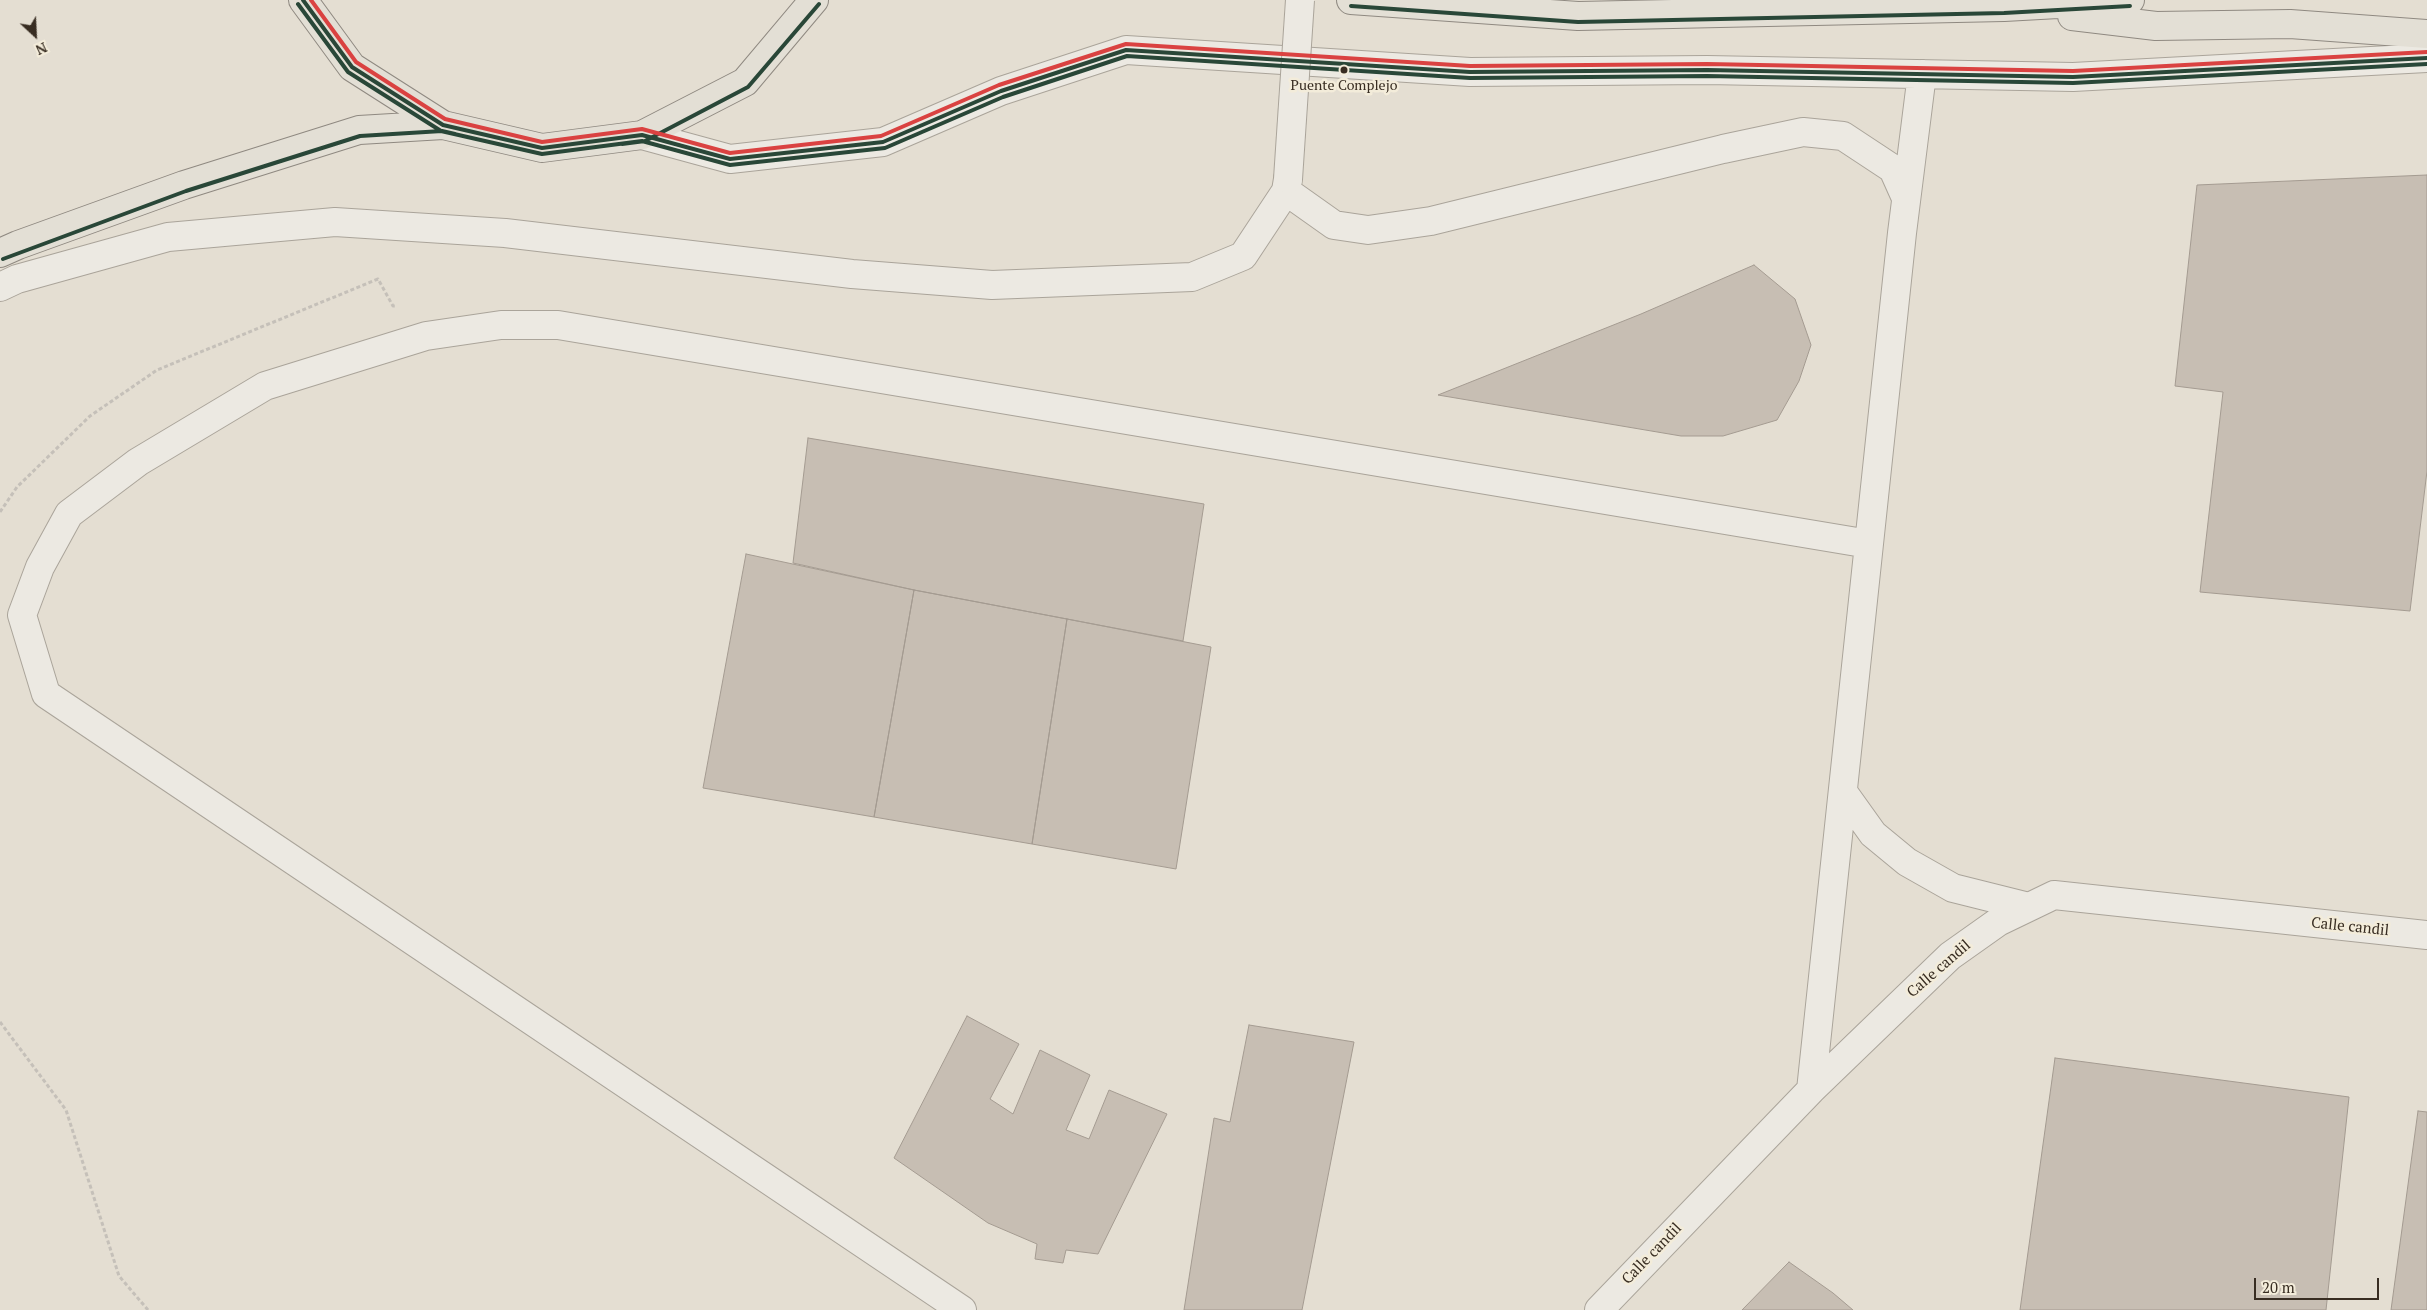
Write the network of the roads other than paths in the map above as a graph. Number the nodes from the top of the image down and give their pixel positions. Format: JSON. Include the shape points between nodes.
{"nodes":[{"id":1,"x":303,"y":0,"type":"edge"},
{"id":2,"x":814,"y":0,"type":"edge"},
{"id":3,"x":1300,"y":0,"type":"edge"},
{"id":4,"x":1351,"y":0,"type":"edge"},
{"id":5,"x":2130,"y":0,"type":"edge"},
{"id":6,"x":2004,"y":7,"type":"junction"},
{"id":7,"x":2427,"y":34,"type":"edge"},
{"id":8,"x":2427,"y":58,"type":"edge"},
{"id":9,"x":1922,"y":74,"type":"junction"},
{"id":10,"x":443,"y":125,"type":"junction"},
{"id":11,"x":642,"y":135,"type":"junction"},
{"id":12,"x":1287,"y":185,"type":"junction"},
{"id":13,"x":1906,"y":198,"type":"junction"},
{"id":14,"x":0,"y":253,"type":"edge"},
{"id":15,"x":0,"y":288,"type":"edge"},
{"id":16,"x":1870,"y":544,"type":"junction"},
{"id":17,"x":1843,"y":792,"type":"junction"},
{"id":18,"x":2029,"y":907,"type":"junction"},
{"id":19,"x":2427,"y":935,"type":"edge"},
{"id":20,"x":1811,"y":1090,"type":"junction"},
{"id":21,"x":962,"y":1310,"type":"edge"},
{"id":22,"x":1598,"y":1310,"type":"edge"}],
"edges":[{"from":1,"to":10,"type":"main road","via":[[352,67]]},
{"from":2,"to":11,"type":"main road","via":[[745,82]]},
{"from":3,"to":12,"type":"street","bridge":true},
{"from":4,"to":6,"type":"main road","via":[[1578,16]]},
{"from":5,"to":6,"type":"main road"},
{"from":6,"to":7,"type":"main road","via":[[2156,26],[2290,24]]},
{"from":8,"to":9,"type":"street","via":[[2073,78]]},
{"from":9,"to":11,"type":"street","via":[[1707,70],[1470,72],[1126,50],[1001,91],[883,142],[730,159]]},
{"from":9,"to":13,"type":"street"},
{"from":10,"to":11,"type":"main road","via":[[542,148]]},
{"from":10,"to":14,"type":"main road","via":[[359,130],[184,185]]},
{"from":12,"to":13,"type":"street","via":[[1334,225],[1368,230],[1431,220],[1803,132],[1843,136],[1892,169]]},
{"from":12,"to":15,"type":"street","via":[[1243,256],[1192,278],[992,285],[852,274],[505,233],[335,222],[168,237],[17,279]]},
{"from":13,"to":16,"type":"street"},
{"from":16,"to":17,"type":"street"},
{"from":16,"to":21,"type":"street","via":[[558,325],[501,325],[426,336],[265,386],[138,462],[69,514],[40,567],[22,615],[46,694]]},
{"from":17,"to":18,"type":"street","via":[[1873,834],[1907,862],[1953,888]]},
{"from":17,"to":20,"type":"street"},
{"from":18,"to":19,"type":"street","name":"Calle candil","via":[[2054,895]]},
{"from":18,"to":20,"type":"street","name":"Calle candil","via":[[1998,922],[1950,956]]},
{"from":20,"to":22,"type":"street","name":"Calle candil"}]}
